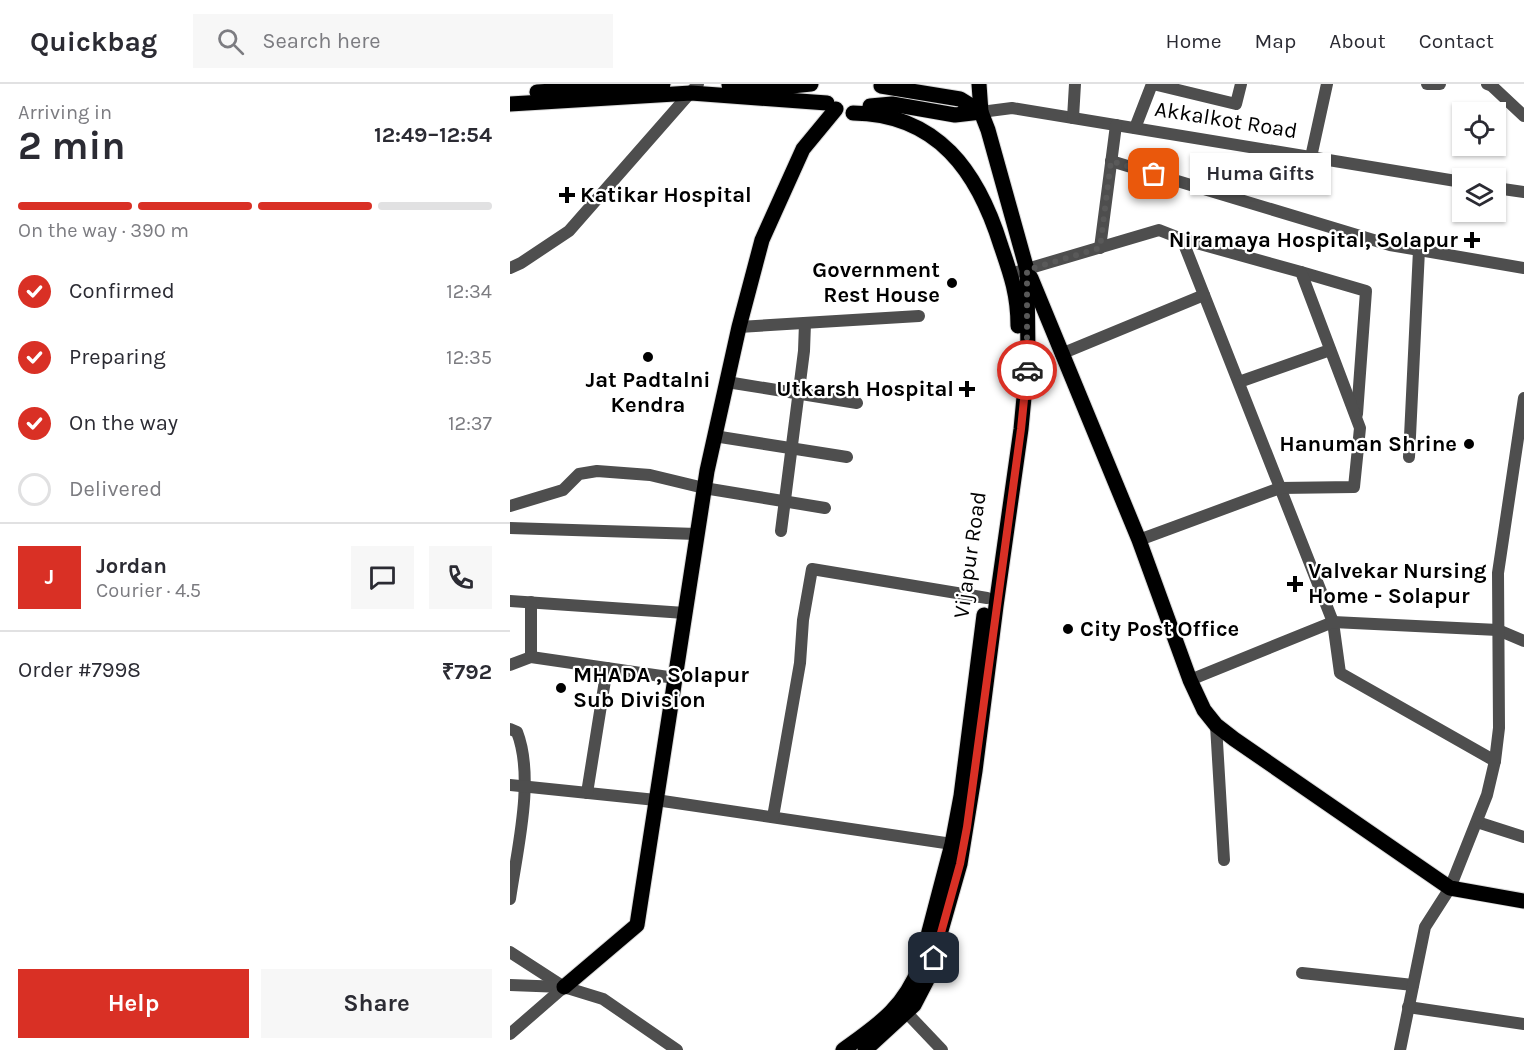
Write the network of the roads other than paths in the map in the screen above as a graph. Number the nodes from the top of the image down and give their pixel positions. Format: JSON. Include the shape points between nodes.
{"nodes":[{"id":1,"x":663,"y":84,"type":"edge"},
{"id":2,"x":708,"y":84,"type":"edge"},
{"id":3,"x":811,"y":84,"type":"edge"},
{"id":4,"x":820,"y":84,"type":"edge"},
{"id":5,"x":979,"y":84,"type":"edge"},
{"id":6,"x":1075,"y":84,"type":"edge"},
{"id":7,"x":1153,"y":84,"type":"edge"},
{"id":8,"x":1241,"y":84,"type":"edge"},
{"id":9,"x":1327,"y":84,"type":"edge"},
{"id":10,"x":1427,"y":84,"type":"edge"},
{"id":11,"x":1440,"y":84,"type":"edge"},
{"id":12,"x":1487,"y":84,"type":"edge"},
{"id":13,"x":566,"y":87,"type":"edge"},
{"id":14,"x":695,"y":89,"type":"edge"},
{"id":15,"x":877,"y":94,"type":"edge"},
{"id":16,"x":510,"y":95,"type":"edge"},
{"id":17,"x":510,"y":104,"type":"edge"},
{"id":18,"x":832,"y":106,"type":"junction"},
{"id":19,"x":981,"y":112,"type":"junction"},
{"id":20,"x":854,"y":113,"type":"junction"},
{"id":21,"x":1524,"y":116,"type":"edge"},
{"id":22,"x":1073,"y":118,"type":"junction"},
{"id":23,"x":1116,"y":125,"type":"junction"},
{"id":24,"x":1135,"y":128,"type":"junction"},
{"id":25,"x":1311,"y":157,"type":"junction"},
{"id":26,"x":1111,"y":161,"type":"junction"},
{"id":27,"x":1452,"y":180,"type":"edge"},
{"id":28,"x":1506,"y":189,"type":"edge"},
{"id":29,"x":1524,"y":192,"type":"edge"},
{"id":30,"x":1182,"y":239,"type":"junction"},
{"id":31,"x":1100,"y":248,"type":"junction"},
{"id":32,"x":1419,"y":250,"type":"junction"},
{"id":33,"x":510,"y":268,"type":"edge"},
{"id":34,"x":1524,"y":268,"type":"edge"},
{"id":35,"x":1027,"y":270,"type":"junction"},
{"id":36,"x":1301,"y":272,"type":"junction"},
{"id":37,"x":1010,"y":274,"type":"junction"},
{"id":38,"x":1204,"y":295,"type":"junction"},
{"id":39,"x":919,"y":316,"type":"dead end"},
{"id":40,"x":805,"y":323,"type":"junction"},
{"id":41,"x":739,"y":327,"type":"junction"},
{"id":42,"x":1330,"y":350,"type":"junction"},
{"id":43,"x":1061,"y":354,"type":"junction"},
{"id":44,"x":727,"y":382,"type":"junction"},
{"id":45,"x":1239,"y":382,"type":"junction"},
{"id":46,"x":799,"y":394,"type":"junction"},
{"id":47,"x":1524,"y":399,"type":"edge"},
{"id":48,"x":857,"y":403,"type":"dead end"},
{"id":49,"x":1356,"y":418,"type":"junction"},
{"id":50,"x":714,"y":436,"type":"junction"},
{"id":51,"x":791,"y":449,"type":"junction"},
{"id":52,"x":847,"y":456,"type":"dead end"},
{"id":53,"x":1409,"y":457,"type":"dead end"},
{"id":54,"x":704,"y":488,"type":"junction"},
{"id":55,"x":1280,"y":488,"type":"junction"},
{"id":56,"x":786,"y":501,"type":"junction"},
{"id":57,"x":510,"y":506,"type":"edge"},
{"id":58,"x":825,"y":508,"type":"dead end"},
{"id":59,"x":510,"y":528,"type":"edge"},
{"id":60,"x":781,"y":531,"type":"dead end"},
{"id":61,"x":697,"y":534,"type":"junction"},
{"id":62,"x":1139,"y":540,"type":"junction"},
{"id":63,"x":987,"y":598,"type":"junction"},
{"id":64,"x":510,"y":601,"type":"edge"},
{"id":65,"x":531,"y":603,"type":"junction"},
{"id":66,"x":685,"y":613,"type":"junction"},
{"id":67,"x":1333,"y":622,"type":"junction"},
{"id":68,"x":1498,"y":630,"type":"junction"},
{"id":69,"x":1524,"y":641,"type":"edge"},
{"id":70,"x":531,"y":657,"type":"junction"},
{"id":71,"x":510,"y":665,"type":"edge"},
{"id":72,"x":607,"y":668,"type":"junction"},
{"id":73,"x":675,"y":678,"type":"junction"},
{"id":74,"x":1190,"y":680,"type":"junction"},
{"id":75,"x":1216,"y":725,"type":"junction"},
{"id":76,"x":510,"y":729,"type":"edge"},
{"id":77,"x":1495,"y":761,"type":"junction"},
{"id":78,"x":510,"y":785,"type":"edge"},
{"id":79,"x":525,"y":787,"type":"junction"},
{"id":80,"x":587,"y":793,"type":"junction"},
{"id":81,"x":656,"y":800,"type":"junction"},
{"id":82,"x":773,"y":817,"type":"junction"},
{"id":83,"x":1477,"y":822,"type":"junction"},
{"id":84,"x":1524,"y":837,"type":"edge"},
{"id":85,"x":952,"y":844,"type":"junction"},
{"id":86,"x":1224,"y":860,"type":"dead end"},
{"id":87,"x":1450,"y":888,"type":"junction"},
{"id":88,"x":510,"y":899,"type":"edge"},
{"id":89,"x":1524,"y":901,"type":"edge"},
{"id":90,"x":510,"y":952,"type":"edge"},
{"id":91,"x":1302,"y":973,"type":"dead end"},
{"id":92,"x":510,"y":985,"type":"edge"},
{"id":93,"x":1413,"y":985,"type":"junction"},
{"id":94,"x":564,"y":987,"type":"junction"},
{"id":95,"x":1408,"y":1006,"type":"junction"},
{"id":96,"x":906,"y":1012,"type":"junction"},
{"id":97,"x":1524,"y":1024,"type":"edge"},
{"id":98,"x":510,"y":1034,"type":"edge"},
{"id":99,"x":677,"y":1050,"type":"edge"},
{"id":100,"x":843,"y":1050,"type":"edge"},
{"id":101,"x":865,"y":1050,"type":"edge"},
{"id":102,"x":942,"y":1050,"type":"edge"},
{"id":103,"x":1400,"y":1050,"type":"edge"}],
"edges":[{"from":1,"to":13,"type":"main road"},
{"from":2,"to":3,"type":"main road"},
{"from":4,"to":18,"type":"main road"},
{"from":5,"to":19,"type":"main road","name":"Vijapur Road"},
{"from":6,"to":22,"type":"street"},
{"from":7,"to":8,"type":"street","via":[[1236,104]]},
{"from":7,"to":24,"type":"street"},
{"from":9,"to":25,"type":"street"},
{"from":10,"to":11,"type":"street"},
{"from":12,"to":21,"type":"street"},
{"from":13,"to":16,"type":"main road"},
{"from":14,"to":17,"type":"main road","name":"Vijapur Road"},
{"from":14,"to":18,"type":"main road","name":"Vijapur Road"},
{"from":14,"to":33,"type":"street","via":[[569,231]]},
{"from":15,"to":19,"type":"main road","via":[[960,99]]},
{"from":15,"to":19,"type":"main road","via":[[892,104],[955,115]]},
{"from":15,"to":20,"type":"main road"},
{"from":18,"to":20,"type":"main road","name":"Vijapur Road"},
{"from":18,"to":41,"type":"main road","via":[[803,149],[762,240]]},
{"from":19,"to":22,"type":"street","name":"Akkalkot Road","via":[[1012,108]]},
{"from":19,"to":35,"type":"main road","name":"Vijapur Road"},
{"from":20,"to":37,"type":"main road","name":"Vijapur Road","via":[[876,113],[906,121],[926,132],[962,163],[981,194]]},
{"from":22,"to":23,"type":"street","name":"Akkalkot Road"},
{"from":23,"to":24,"type":"street","name":"Akkalkot Road"},
{"from":23,"to":26,"type":"street"},
{"from":24,"to":25,"type":"street","name":"Akkalkot Road"},
{"from":25,"to":27,"type":"street","name":"Akkalkot Road"},
{"from":26,"to":31,"type":"street"},
{"from":26,"to":32,"type":"street","via":[[1390,245]]},
{"from":28,"to":29,"type":"street"},
{"from":30,"to":31,"type":"street","via":[[1159,230]]},
{"from":30,"to":36,"type":"street"},
{"from":30,"to":38,"type":"street"},
{"from":31,"to":35,"type":"street"},
{"from":32,"to":34,"type":"street"},
{"from":32,"to":53,"type":"street"},
{"from":35,"to":37,"type":"street"},
{"from":35,"to":43,"type":"main road"},
{"from":35,"to":96,"type":"main road","name":"Vijapur Road","via":[[1028,355],[1021,429],[967,827],[927,980]]},
{"from":36,"to":42,"type":"street"},
{"from":36,"to":49,"type":"street","via":[[1366,291]]},
{"from":37,"to":63,"type":"main road","name":"Vijapur Road","via":[[1016,290],[1018,352]]},
{"from":38,"to":43,"type":"street"},
{"from":38,"to":45,"type":"street"},
{"from":39,"to":40,"type":"street"},
{"from":40,"to":41,"type":"street"},
{"from":40,"to":46,"type":"street"},
{"from":41,"to":44,"type":"main road"},
{"from":42,"to":45,"type":"street"},
{"from":42,"to":49,"type":"street"},
{"from":43,"to":62,"type":"main road"},
{"from":44,"to":46,"type":"street"},
{"from":44,"to":50,"type":"main road"},
{"from":45,"to":55,"type":"street"},
{"from":46,"to":48,"type":"street"},
{"from":46,"to":51,"type":"street"},
{"from":47,"to":68,"type":"street","via":[[1498,573]]},
{"from":49,"to":55,"type":"street","via":[[1360,428],[1354,487]]},
{"from":50,"to":51,"type":"street"},
{"from":50,"to":54,"type":"main road"},
{"from":51,"to":52,"type":"street"},
{"from":51,"to":56,"type":"street"},
{"from":54,"to":56,"type":"street"},
{"from":54,"to":57,"type":"street","via":[[650,475],[597,471],[579,474],[563,490]]},
{"from":54,"to":61,"type":"main road"},
{"from":55,"to":62,"type":"street"},
{"from":55,"to":67,"type":"street"},
{"from":56,"to":58,"type":"street"},
{"from":56,"to":60,"type":"street"},
{"from":59,"to":61,"type":"street"},
{"from":61,"to":66,"type":"main road"},
{"from":62,"to":74,"type":"main road"},
{"from":63,"to":82,"type":"street","via":[[812,569]]},
{"from":63,"to":85,"type":"main road","name":"Vijapur Road"},
{"from":64,"to":65,"type":"street"},
{"from":65,"to":66,"type":"street"},
{"from":65,"to":70,"type":"street"},
{"from":66,"to":73,"type":"main road"},
{"from":67,"to":68,"type":"street"},
{"from":67,"to":74,"type":"street"},
{"from":67,"to":77,"type":"street","via":[[1340,673]]},
{"from":68,"to":69,"type":"street"},
{"from":68,"to":77,"type":"street","via":[[1499,728]]},
{"from":70,"to":71,"type":"street"},
{"from":70,"to":72,"type":"street"},
{"from":72,"to":73,"type":"street"},
{"from":72,"to":80,"type":"street"},
{"from":73,"to":81,"type":"main road"},
{"from":74,"to":75,"type":"main road"},
{"from":75,"to":86,"type":"street"},
{"from":75,"to":87,"type":"main road"},
{"from":76,"to":79,"type":"street","via":[[517,732],[523,748]]},
{"from":77,"to":83,"type":"street"},
{"from":78,"to":79,"type":"street"},
{"from":79,"to":80,"type":"street"},
{"from":79,"to":88,"type":"street"},
{"from":80,"to":81,"type":"street"},
{"from":81,"to":82,"type":"street"},
{"from":81,"to":94,"type":"main road","via":[[637,925]]},
{"from":82,"to":85,"type":"street"},
{"from":83,"to":84,"type":"street"},
{"from":83,"to":87,"type":"street"},
{"from":85,"to":100,"type":"main road","name":"Vijapur Road","via":[[913,984],[885,1020]]},
{"from":87,"to":89,"type":"main road"},
{"from":87,"to":93,"type":"street","via":[[1425,927]]},
{"from":90,"to":94,"type":"street"},
{"from":91,"to":93,"type":"street"},
{"from":92,"to":94,"type":"street"},
{"from":93,"to":95,"type":"street"},
{"from":94,"to":98,"type":"street"},
{"from":94,"to":99,"type":"street","via":[[603,999]]},
{"from":95,"to":97,"type":"street"},
{"from":95,"to":103,"type":"street"},
{"from":96,"to":101,"type":"main road","name":"Vijapur Road"},
{"from":96,"to":102,"type":"street"}]}
